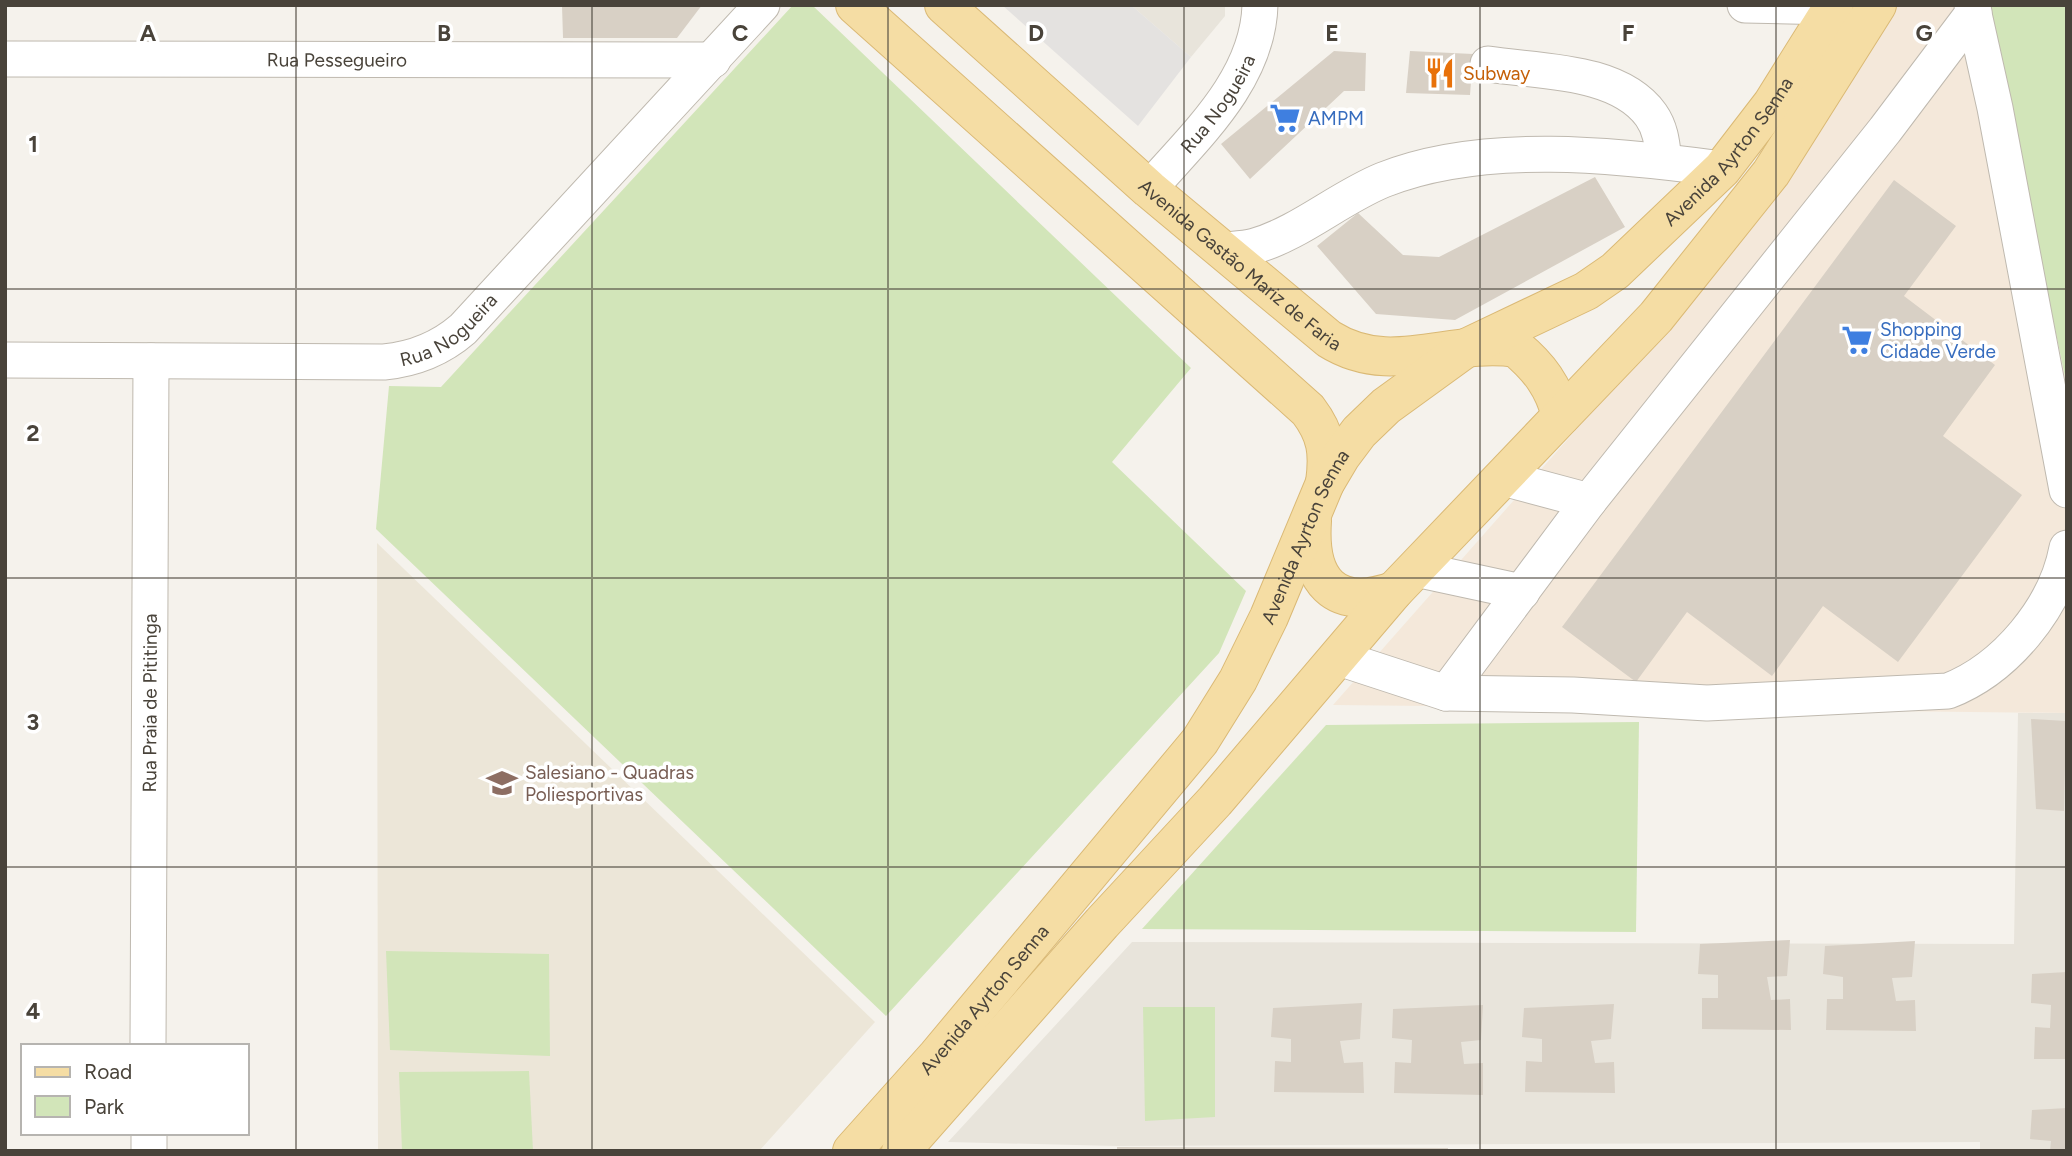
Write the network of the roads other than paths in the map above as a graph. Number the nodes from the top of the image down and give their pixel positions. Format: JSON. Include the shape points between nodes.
{"nodes":[{"id":1,"x":762,"y":5,"type":"edge"},
{"id":2,"x":855,"y":5,"type":"edge"},
{"id":3,"x":944,"y":5,"type":"edge"},
{"id":4,"x":1260,"y":5,"type":"edge"},
{"id":5,"x":1745,"y":5,"type":"edge"},
{"id":6,"x":1878,"y":5,"type":"edge"},
{"id":7,"x":1833,"y":6,"type":"edge"},
{"id":8,"x":1973,"y":8,"type":"edge"},
{"id":9,"x":5,"y":59,"type":"edge"},
{"id":10,"x":713,"y":60,"type":"junction"},
{"id":11,"x":1488,"y":64,"type":"dead end"},
{"id":12,"x":1664,"y":161,"type":"junction"},
{"id":13,"x":1722,"y":169,"type":"junction"},
{"id":14,"x":1149,"y":189,"type":"junction"},
{"id":15,"x":1223,"y":250,"type":"junction"},
{"id":16,"x":1466,"y":348,"type":"junction"},
{"id":17,"x":5,"y":360,"type":"edge"},
{"id":18,"x":151,"y":361,"type":"junction"},
{"id":19,"x":1561,"y":416,"type":"junction"},
{"id":20,"x":1503,"y":478,"type":"junction"},
{"id":21,"x":1325,"y":483,"type":"junction"},
{"id":22,"x":2067,"y":490,"type":"edge"},
{"id":23,"x":1589,"y":501,"type":"junction"},
{"id":24,"x":1312,"y":519,"type":"junction"},
{"id":25,"x":2067,"y":548,"type":"edge"},
{"id":26,"x":1405,"y":580,"type":"junction"},
{"id":27,"x":1522,"y":593,"type":"junction"},
{"id":28,"x":1339,"y":658,"type":"junction"},
{"id":29,"x":1446,"y":693,"type":"junction"},
{"id":30,"x":148,"y":1044,"type":"edge"},
{"id":31,"x":852,"y":1151,"type":"edge"},
{"id":32,"x":901,"y":1151,"type":"edge"}],
"edges":[{"from":1,"to":10,"type":"street","name":"Rua Nogueira"},
{"from":2,"to":21,"type":"main road","via":[[1308,410],[1326,440]]},
{"from":3,"to":14,"type":"main road","name":"Avenida Gastão Mariz de Faria"},
{"from":4,"to":14,"type":"street","name":"Rua Nogueira","via":[[1250,57],[1232,89]]},
{"from":5,"to":7,"type":"street"},
{"from":6,"to":19,"type":"main road","name":"Avenida Ayrton Senna","via":[[1771,173],[1656,317]]},
{"from":7,"to":13,"type":"main road","name":"Avenida Ayrton Senna","via":[[1772,104]]},
{"from":8,"to":22,"type":"street"},
{"from":8,"to":23,"type":"street","via":[[1876,141]]},
{"from":9,"to":10,"type":"street","name":"Rua Pessegueiro"},
{"from":10,"to":18,"type":"street","name":"Rua Nogueira","via":[[444,345],[384,362]]},
{"from":11,"to":12,"type":"street","via":[[1597,80],[1619,90],[1650,114],[1660,132]]},
{"from":12,"to":13,"type":"street"},
{"from":12,"to":15,"type":"street","via":[[1519,155],[1447,163],[1385,179],[1282,235],[1254,246]]},
{"from":13,"to":16,"type":"main road","name":"Avenida Ayrton Senna","via":[[1615,271],[1586,291]]},
{"from":14,"to":15,"type":"main road","name":"Avenida Gastão Mariz de Faria"},
{"from":15,"to":16,"type":"main road","name":"Avenida Gastão Mariz de Faria","via":[[1348,351],[1385,359]]},
{"from":16,"to":19,"type":"main road","name":"Avenida Gastão Mariz de Faria","via":[[1516,348],[1546,379]]},
{"from":16,"to":21,"type":"main road","name":"Avenida Ayrton Senna","via":[[1377,415],[1341,456]]},
{"from":17,"to":18,"type":"street","name":"Rua Nogueira"},
{"from":18,"to":30,"type":"street","name":"Rua Praia de Pititinga"},
{"from":19,"to":20,"type":"main road","name":"Avenida Ayrton Senna"},
{"from":20,"to":23,"type":"street"},
{"from":20,"to":26,"type":"main road","name":"Avenida Ayrton Senna"},
{"from":21,"to":24,"type":"main road","name":"Avenida Ayrton Senna"},
{"from":23,"to":27,"type":"street"},
{"from":24,"to":26,"type":"main road","via":[[1310,548],[1315,568],[1340,594],[1359,599]]},
{"from":24,"to":31,"type":"main road","name":"Avenida Ayrton Senna","via":[[1244,667],[1200,741]]},
{"from":25,"to":29,"type":"street","via":[[2063,571],[2034,622],[2000,658],[1967,684],[1948,691],[1707,703]]},
{"from":26,"to":27,"type":"street"},
{"from":26,"to":28,"type":"main road","name":"Avenida Ayrton Senna"},
{"from":27,"to":29,"type":"street"},
{"from":28,"to":29,"type":"street"},
{"from":28,"to":32,"type":"main road","name":"Avenida Ayrton Senna"}]}
